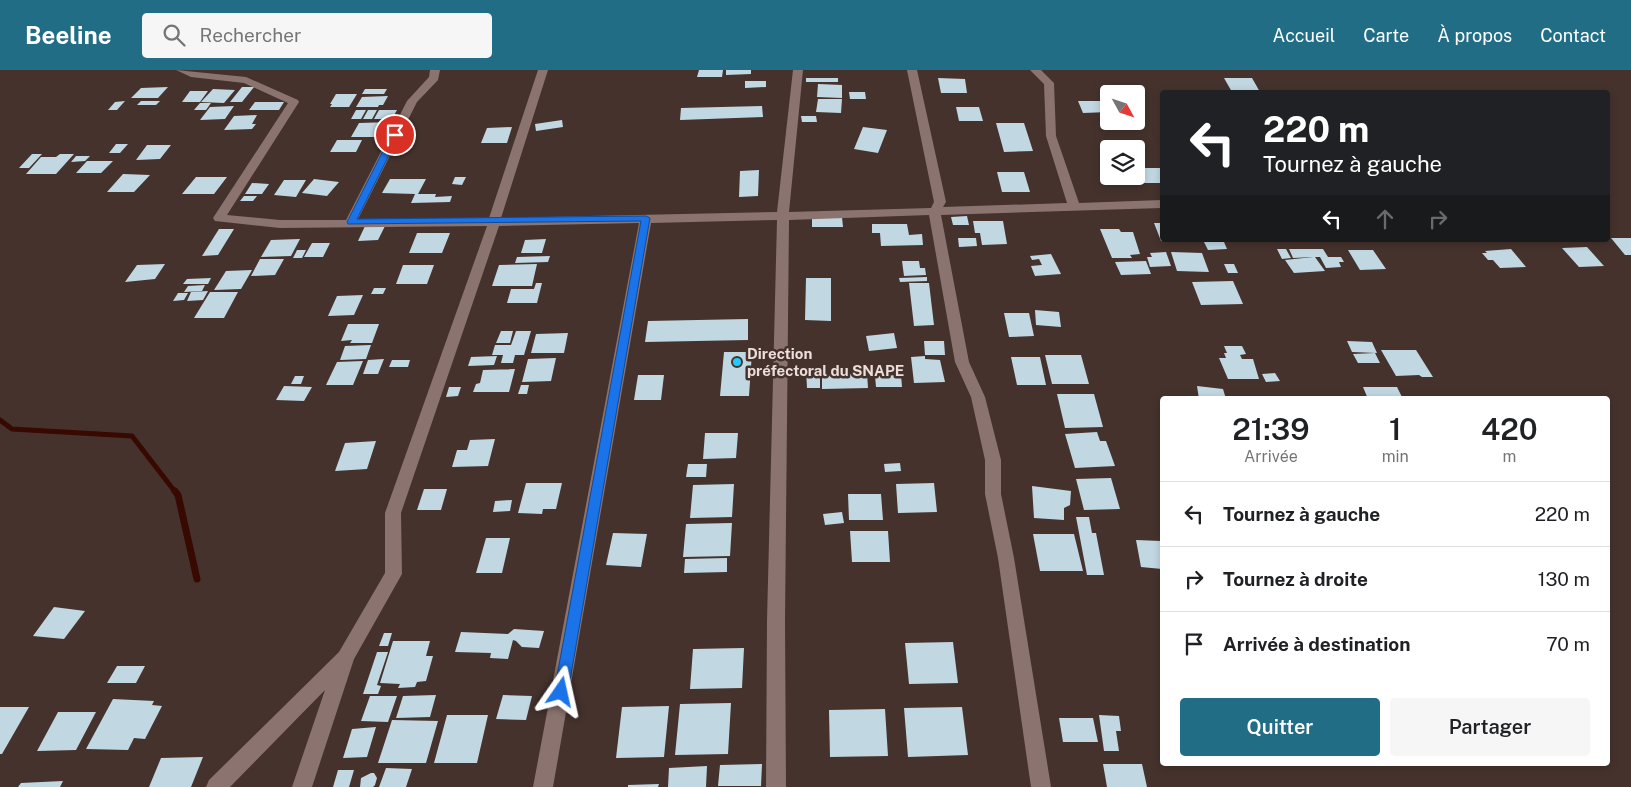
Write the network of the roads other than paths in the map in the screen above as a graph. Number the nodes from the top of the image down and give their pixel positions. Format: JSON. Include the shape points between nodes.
{"nodes":[{"id":1,"x":181,"y":70,"type":"edge"},
{"id":2,"x":435,"y":70,"type":"edge"},
{"id":3,"x":543,"y":70,"type":"edge"},
{"id":4,"x":798,"y":70,"type":"edge"},
{"id":5,"x":912,"y":70,"type":"edge"},
{"id":6,"x":1036,"y":70,"type":"edge"},
{"id":7,"x":1160,"y":204,"type":"edge"},
{"id":8,"x":1074,"y":207,"type":"junction"},
{"id":9,"x":934,"y":212,"type":"junction"},
{"id":10,"x":783,"y":216,"type":"junction"},
{"id":11,"x":646,"y":218,"type":"junction"},
{"id":12,"x":351,"y":222,"type":"junction"},
{"id":13,"x":494,"y":222,"type":"junction"},
{"id":14,"x":346,"y":656,"type":"junction"},
{"id":15,"x":216,"y":787,"type":"edge"},
{"id":16,"x":302,"y":787,"type":"edge"},
{"id":17,"x":543,"y":787,"type":"edge"},
{"id":18,"x":776,"y":787,"type":"edge"},
{"id":19,"x":1041,"y":787,"type":"edge"}],
"edges":[{"from":1,"to":12,"type":"street","via":[[246,80],[294,102],[218,218],[280,224]]},
{"from":2,"to":12,"type":"street","via":[[434,78],[412,101]]},
{"from":3,"to":13,"type":"street"},
{"from":4,"to":10,"type":"street"},
{"from":5,"to":9,"type":"street","via":[[940,202]]},
{"from":6,"to":8,"type":"street","via":[[1049,83],[1051,136]]},
{"from":7,"to":8,"type":"street"},
{"from":8,"to":9,"type":"street"},
{"from":9,"to":10,"type":"street"},
{"from":9,"to":19,"type":"street","via":[[962,362],[978,397],[993,460],[993,494]]},
{"from":10,"to":11,"type":"street"},
{"from":10,"to":18,"type":"street"},
{"from":11,"to":13,"type":"street"},
{"from":11,"to":17,"type":"street"},
{"from":12,"to":13,"type":"street"},
{"from":13,"to":14,"type":"street","via":[[393,513],[393,574]]},
{"from":14,"to":15,"type":"street"},
{"from":14,"to":16,"type":"street"}]}
